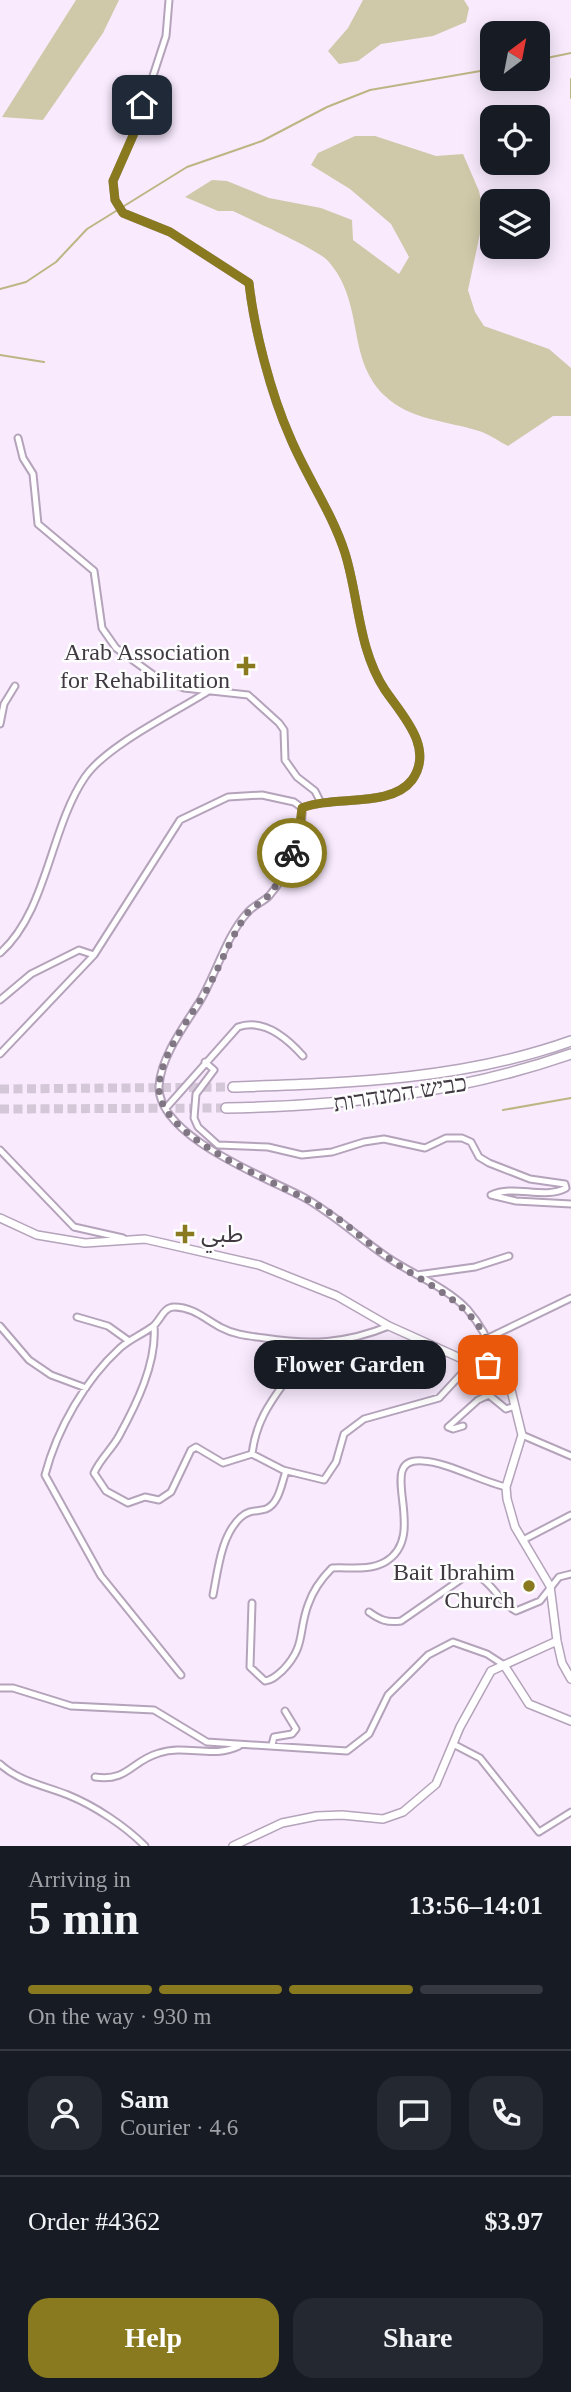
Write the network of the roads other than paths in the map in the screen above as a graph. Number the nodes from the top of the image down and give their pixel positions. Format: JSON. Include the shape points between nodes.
{"nodes":[{"id":1,"x":169,"y":0,"type":"edge"},
{"id":2,"x":18,"y":438,"type":"dead end"},
{"id":3,"x":15,"y":686,"type":"dead end"},
{"id":4,"x":207,"y":692,"type":"junction"},
{"id":5,"x":0,"y":724,"type":"edge"},
{"id":6,"x":320,"y":801,"type":"junction"},
{"id":7,"x":302,"y":808,"type":"junction"},
{"id":8,"x":0,"y":953,"type":"edge"},
{"id":9,"x":94,"y":955,"type":"junction"},
{"id":10,"x":0,"y":1000,"type":"edge"},
{"id":11,"x":571,"y":1041,"type":"edge"},
{"id":12,"x":0,"y":1054,"type":"edge"},
{"id":13,"x":571,"y":1055,"type":"edge"},
{"id":14,"x":303,"y":1056,"type":"dead end"},
{"id":15,"x":205,"y":1062,"type":"junction"},
{"id":16,"x":233,"y":1087,"type":"tunnel mouth"},
{"id":17,"x":166,"y":1108,"type":"junction"},
{"id":18,"x":226,"y":1108,"type":"tunnel mouth"},
{"id":19,"x":0,"y":1150,"type":"edge"},
{"id":20,"x":571,"y":1204,"type":"edge"},
{"id":21,"x":0,"y":1218,"type":"edge"},
{"id":22,"x":126,"y":1239,"type":"junction"},
{"id":23,"x":509,"y":1256,"type":"dead end"},
{"id":24,"x":415,"y":1275,"type":"junction"},
{"id":25,"x":571,"y":1298,"type":"edge"},
{"id":26,"x":77,"y":1317,"type":"dead end"},
{"id":27,"x":0,"y":1326,"type":"edge"},
{"id":28,"x":154,"y":1326,"type":"junction"},
{"id":29,"x":389,"y":1326,"type":"junction"},
{"id":30,"x":486,"y":1339,"type":"junction"},
{"id":31,"x":129,"y":1341,"type":"junction"},
{"id":32,"x":308,"y":1345,"type":"junction"},
{"id":33,"x":487,"y":1346,"type":"junction"},
{"id":34,"x":487,"y":1357,"type":"junction"},
{"id":35,"x":471,"y":1359,"type":"junction"},
{"id":36,"x":86,"y":1388,"type":"junction"},
{"id":37,"x":515,"y":1406,"type":"junction"},
{"id":38,"x":463,"y":1426,"type":"dead end"},
{"id":39,"x":522,"y":1435,"type":"junction"},
{"id":40,"x":252,"y":1454,"type":"junction"},
{"id":41,"x":571,"y":1456,"type":"edge"},
{"id":42,"x":286,"y":1471,"type":"junction"},
{"id":43,"x":506,"y":1487,"type":"junction"},
{"id":44,"x":571,"y":1515,"type":"edge"},
{"id":45,"x":523,"y":1540,"type":"junction"},
{"id":46,"x":571,"y":1574,"type":"edge"},
{"id":47,"x":550,"y":1586,"type":"junction"},
{"id":48,"x":213,"y":1595,"type":"dead end"},
{"id":49,"x":252,"y":1603,"type":"dead end"},
{"id":50,"x":369,"y":1612,"type":"dead end"},
{"id":51,"x":557,"y":1641,"type":"junction"},
{"id":52,"x":504,"y":1665,"type":"junction"},
{"id":53,"x":181,"y":1675,"type":"dead end"},
{"id":54,"x":571,"y":1679,"type":"edge"},
{"id":55,"x":0,"y":1688,"type":"edge"},
{"id":56,"x":285,"y":1711,"type":"dead end"},
{"id":57,"x":571,"y":1721,"type":"edge"},
{"id":58,"x":242,"y":1744,"type":"junction"},
{"id":59,"x":272,"y":1745,"type":"junction"},
{"id":60,"x":455,"y":1745,"type":"junction"},
{"id":61,"x":0,"y":1764,"type":"edge"},
{"id":62,"x":95,"y":1777,"type":"dead end"},
{"id":63,"x":571,"y":1812,"type":"edge"},
{"id":64,"x":145,"y":1846,"type":"edge"},
{"id":65,"x":233,"y":1846,"type":"edge"}],
"edges":[{"from":1,"to":6,"type":"street","via":[[166,36],[113,181],[115,200],[123,213],[170,232],[249,283],[254,325],[289,436],[345,552],[370,657],[418,744],[419,766],[411,782],[387,797]]},
{"from":2,"to":4,"type":"street","via":[[33,474],[37,524],[94,570],[102,628],[109,640],[159,679]]},
{"from":3,"to":5,"type":"street","via":[[4,704]]},
{"from":4,"to":6,"type":"street","via":[[243,692],[271,714],[284,730],[285,760]]},
{"from":4,"to":8,"type":"street","via":[[92,767],[74,796],[19,931]]},
{"from":6,"to":7,"type":"street"},
{"from":7,"to":9,"type":"street","via":[[262,795],[228,797],[180,820]]},
{"from":7,"to":17,"type":"street","via":[[298,840],[279,880],[269,896],[247,912],[175,1042],[159,1086]]},
{"from":9,"to":10,"type":"street","via":[[79,950],[31,974]]},
{"from":9,"to":12,"type":"street"},
{"from":11,"to":16,"type":"highway","name":"כביש המנהרות","via":[[488,1063],[394,1079]]},
{"from":13,"to":18,"type":"highway","name":"כביש המנהרות","via":[[471,1082],[372,1101]]},
{"from":14,"to":15,"type":"street","via":[[272,1030],[246,1024],[229,1034]]},
{"from":15,"to":17,"type":"street"},
{"from":15,"to":20,"type":"street","via":[[214,1070],[196,1094],[194,1118],[218,1145],[268,1147],[302,1155],[383,1139],[425,1148],[461,1138],[471,1142],[479,1157],[489,1163],[566,1188],[491,1195]]},
{"from":17,"to":24,"type":"street","via":[[186,1132],[211,1149],[324,1209]]},
{"from":19,"to":22,"type":"street","via":[[74,1227]]},
{"from":21,"to":22,"type":"street","via":[[37,1235],[85,1243]]},
{"from":22,"to":29,"type":"street","via":[[145,1239],[259,1265],[337,1296]]},
{"from":23,"to":24,"type":"street"},
{"from":24,"to":30,"type":"street","via":[[464,1307]]},
{"from":25,"to":30,"type":"street"},
{"from":26,"to":31,"type":"street","via":[[108,1325]]},
{"from":27,"to":36,"type":"street","via":[[29,1360],[51,1376]]},
{"from":28,"to":31,"type":"street"},
{"from":28,"to":32,"type":"street","via":[[166,1309],[174,1307],[201,1313],[237,1334]]},
{"from":28,"to":40,"type":"street","via":[[155,1343],[137,1400],[94,1473],[106,1490],[128,1503],[145,1497],[159,1500],[171,1492],[196,1447],[223,1463]]},
{"from":29,"to":32,"type":"street","via":[[363,1336]]},
{"from":29,"to":35,"type":"street"},
{"from":30,"to":33,"type":"street"},
{"from":30,"to":34,"type":"street"},
{"from":31,"to":36,"type":"street"},
{"from":32,"to":40,"type":"street","via":[[273,1395]]},
{"from":33,"to":34,"type":"street"},
{"from":33,"to":35,"type":"street"},
{"from":34,"to":35,"type":"street"},
{"from":34,"to":37,"type":"street","via":[[488,1365],[494,1364],[511,1390]]},
{"from":35,"to":42,"type":"street","via":[[439,1398],[364,1419],[344,1434],[336,1462],[324,1480]]},
{"from":36,"to":53,"type":"street","via":[[51,1451],[47,1482],[101,1576]]},
{"from":37,"to":38,"type":"street","via":[[506,1409],[489,1395],[448,1427]]},
{"from":37,"to":39,"type":"street"},
{"from":39,"to":41,"type":"street"},
{"from":39,"to":43,"type":"street"},
{"from":40,"to":42,"type":"street"},
{"from":42,"to":48,"type":"street","via":[[275,1504],[252,1510],[233,1527]]},
{"from":43,"to":45,"type":"street","via":[[515,1527]]},
{"from":43,"to":49,"type":"street","via":[[423,1461],[408,1464],[398,1485],[407,1524],[399,1547],[385,1562],[332,1568],[324,1575],[308,1604],[296,1655],[272,1680],[265,1681],[250,1667]]},
{"from":44,"to":45,"type":"street"},
{"from":45,"to":47,"type":"street"},
{"from":46,"to":47,"type":"street"},
{"from":47,"to":50,"type":"street","via":[[540,1601],[516,1611],[503,1604],[484,1577],[470,1573],[401,1621],[391,1623]]},
{"from":47,"to":51,"type":"street"},
{"from":51,"to":52,"type":"street"},
{"from":51,"to":54,"type":"street"},
{"from":52,"to":57,"type":"street","via":[[529,1704]]},
{"from":52,"to":59,"type":"street","via":[[453,1642],[428,1655],[388,1695],[369,1734],[347,1751]]},
{"from":52,"to":60,"type":"street","via":[[491,1671]]},
{"from":55,"to":58,"type":"street","via":[[71,1706],[154,1710],[207,1742]]},
{"from":56,"to":59,"type":"street","via":[[296,1729],[274,1737]]},
{"from":58,"to":59,"type":"street"},
{"from":58,"to":62,"type":"street","via":[[215,1753],[159,1753],[123,1776]]},
{"from":60,"to":63,"type":"street","via":[[480,1758],[539,1832]]},
{"from":60,"to":65,"type":"street","via":[[436,1784],[403,1812],[383,1819],[317,1816],[282,1823]]},
{"from":61,"to":64,"type":"street","via":[[15,1777],[71,1796]]}]}
